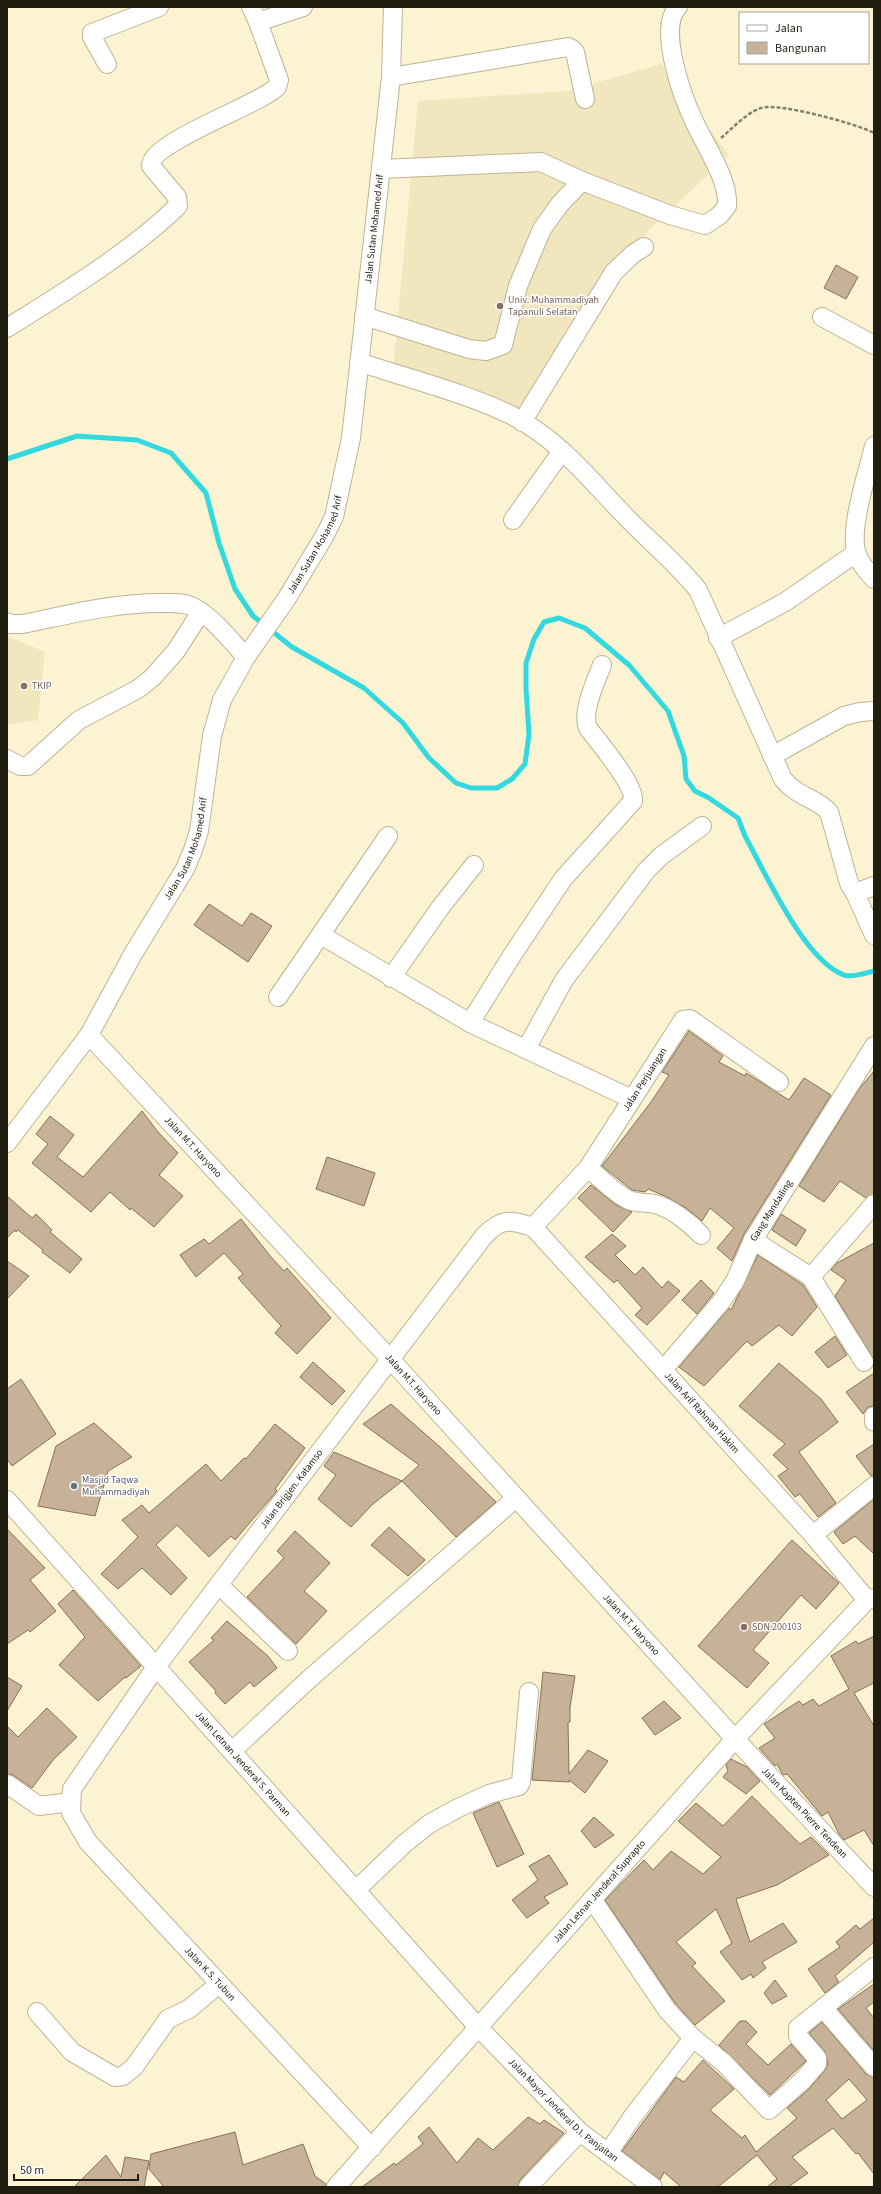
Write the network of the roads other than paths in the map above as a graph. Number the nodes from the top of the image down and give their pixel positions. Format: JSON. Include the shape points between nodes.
{"nodes":[{"id":1,"x":159,"y":7,"type":"edge"},
{"id":2,"x":303,"y":7,"type":"edge"},
{"id":3,"x":394,"y":7,"type":"edge"},
{"id":4,"x":678,"y":7,"type":"edge"},
{"id":5,"x":254,"y":14,"type":"edge"},
{"id":6,"x":107,"y":64,"type":"dead end"},
{"id":7,"x":391,"y":77,"type":"junction"},
{"id":8,"x":585,"y":99,"type":"dead end"},
{"id":9,"x":381,"y":169,"type":"junction"},
{"id":10,"x":582,"y":181,"type":"junction"},
{"id":11,"x":644,"y":247,"type":"dead end"},
{"id":12,"x":364,"y":316,"type":"junction"},
{"id":13,"x":822,"y":317,"type":"dead end"},
{"id":14,"x":7,"y":328,"type":"edge"},
{"id":15,"x":874,"y":344,"type":"edge"},
{"id":16,"x":359,"y":362,"type":"junction"},
{"id":17,"x":522,"y":422,"type":"junction"},
{"id":18,"x":874,"y":446,"type":"edge"},
{"id":19,"x":562,"y":451,"type":"junction"},
{"id":20,"x":513,"y":520,"type":"dead end"},
{"id":21,"x":856,"y":553,"type":"junction"},
{"id":22,"x":874,"y":579,"type":"edge"},
{"id":23,"x":201,"y":612,"type":"junction"},
{"id":24,"x":7,"y":622,"type":"edge"},
{"id":25,"x":718,"y":638,"type":"junction"},
{"id":26,"x":251,"y":650,"type":"junction"},
{"id":27,"x":602,"y":665,"type":"dead end"},
{"id":28,"x":874,"y":711,"type":"edge"},
{"id":29,"x":772,"y":756,"type":"junction"},
{"id":30,"x":7,"y":759,"type":"edge"},
{"id":31,"x":702,"y":826,"type":"dead end"},
{"id":32,"x":388,"y":836,"type":"dead end"},
{"id":33,"x":474,"y":865,"type":"dead end"},
{"id":34,"x":874,"y":886,"type":"edge"},
{"id":35,"x":855,"y":893,"type":"junction"},
{"id":36,"x":321,"y":935,"type":"junction"},
{"id":37,"x":874,"y":936,"type":"edge"},
{"id":38,"x":391,"y":978,"type":"junction"},
{"id":39,"x":278,"y":998,"type":"dead end"},
{"id":40,"x":470,"y":1023,"type":"junction"},
{"id":41,"x":88,"y":1035,"type":"junction"},
{"id":42,"x":874,"y":1046,"type":"edge"},
{"id":43,"x":526,"y":1049,"type":"junction"},
{"id":44,"x":779,"y":1082,"type":"dead end"},
{"id":45,"x":632,"y":1099,"type":"junction"},
{"id":46,"x":7,"y":1143,"type":"edge"},
{"id":47,"x":588,"y":1168,"type":"junction"},
{"id":48,"x":874,"y":1204,"type":"edge"},
{"id":49,"x":533,"y":1227,"type":"junction"},
{"id":50,"x":701,"y":1235,"type":"dead end"},
{"id":51,"x":753,"y":1240,"type":"junction"},
{"id":52,"x":811,"y":1277,"type":"junction"},
{"id":53,"x":391,"y":1360,"type":"junction"},
{"id":54,"x":864,"y":1362,"type":"dead end"},
{"id":55,"x":663,"y":1370,"type":"junction"},
{"id":56,"x":874,"y":1416,"type":"edge"},
{"id":57,"x":874,"y":1422,"type":"edge"},
{"id":58,"x":874,"y":1486,"type":"edge"},
{"id":59,"x":516,"y":1498,"type":"junction"},
{"id":60,"x":7,"y":1500,"type":"edge"},
{"id":61,"x":813,"y":1535,"type":"junction"},
{"id":62,"x":219,"y":1585,"type":"junction"},
{"id":63,"x":871,"y":1599,"type":"edge"},
{"id":64,"x":288,"y":1651,"type":"dead end"},
{"id":65,"x":156,"y":1667,"type":"junction"},
{"id":66,"x":529,"y":1692,"type":"dead end"},
{"id":67,"x":735,"y":1739,"type":"junction"},
{"id":68,"x":232,"y":1751,"type":"junction"},
{"id":69,"x":7,"y":1784,"type":"edge"},
{"id":70,"x":72,"y":1796,"type":"junction"},
{"id":71,"x":874,"y":1887,"type":"edge"},
{"id":72,"x":356,"y":1890,"type":"junction"},
{"id":73,"x":592,"y":1899,"type":"junction"},
{"id":74,"x":874,"y":1967,"type":"edge"},
{"id":75,"x":219,"y":1984,"type":"junction"},
{"id":76,"x":823,"y":2008,"type":"junction"},
{"id":77,"x":37,"y":2012,"type":"dead end"},
{"id":78,"x":478,"y":2028,"type":"junction"},
{"id":79,"x":693,"y":2038,"type":"junction"},
{"id":80,"x":874,"y":2067,"type":"edge"},
{"id":81,"x":580,"y":2132,"type":"junction"},
{"id":82,"x":372,"y":2148,"type":"junction"},
{"id":83,"x":608,"y":2153,"type":"junction"},
{"id":84,"x":336,"y":2187,"type":"edge"},
{"id":85,"x":528,"y":2187,"type":"edge"},
{"id":86,"x":653,"y":2187,"type":"edge"}],
"edges":[{"from":1,"to":6,"type":"street","via":[[92,33]]},
{"from":2,"to":5,"type":"street"},
{"from":3,"to":7,"type":"street","name":"Jalan Sutan Mohamed Arif"},
{"from":4,"to":10,"type":"street","via":[[672,15],[669,35],[676,67],[688,107],[722,179],[727,206],[720,216],[705,225],[670,215]]},
{"from":5,"to":14,"type":"street","via":[[279,80],[277,87],[195,130],[152,159],[151,166],[177,197],[178,206],[153,230],[51,301]]},
{"from":7,"to":8,"type":"street","via":[[568,47],[575,52]]},
{"from":7,"to":9,"type":"street","name":"Jalan Sutan Mohamed Arif"},
{"from":9,"to":10,"type":"street","via":[[540,162]]},
{"from":9,"to":12,"type":"street","name":"Jalan Sutan Mohamed Arif"},
{"from":10,"to":12,"type":"street","via":[[560,204],[542,229],[518,286],[503,345],[486,351],[469,349]]},
{"from":11,"to":17,"type":"street","via":[[614,272]]},
{"from":12,"to":16,"type":"street","name":"Jalan Sutan Mohamed Arif"},
{"from":13,"to":15,"type":"street"},
{"from":16,"to":17,"type":"street","via":[[485,405]]},
{"from":16,"to":26,"type":"street","name":"Jalan Sutan Mohamed Arif","via":[[351,438],[334,517],[287,598]]},
{"from":17,"to":19,"type":"street"},
{"from":18,"to":21,"type":"street","via":[[855,533]]},
{"from":19,"to":20,"type":"street"},
{"from":19,"to":25,"type":"street","via":[[586,472],[631,522],[683,572],[698,590]]},
{"from":21,"to":22,"type":"street"},
{"from":21,"to":25,"type":"street","via":[[785,602]]},
{"from":23,"to":24,"type":"street","via":[[183,604],[139,603],[104,607],[22,624]]},
{"from":23,"to":26,"type":"street"},
{"from":23,"to":30,"type":"street","via":[[176,651],[159,672],[142,686],[78,720],[28,766],[20,766]]},
{"from":25,"to":29,"type":"street"},
{"from":26,"to":41,"type":"street","name":"Jalan Sutan Mohamed Arif","via":[[229,686],[217,715],[199,831],[185,869],[133,954]]},
{"from":27,"to":40,"type":"street","via":[[585,720],[632,792],[633,801],[564,879]]},
{"from":28,"to":29,"type":"street","via":[[844,716]]},
{"from":29,"to":35,"type":"street","via":[[788,786],[830,812],[849,883]]},
{"from":31,"to":43,"type":"street","via":[[661,856],[646,871],[564,980]]},
{"from":32,"to":36,"type":"street"},
{"from":33,"to":38,"type":"street"},
{"from":34,"to":35,"type":"street"},
{"from":35,"to":37,"type":"street"},
{"from":36,"to":38,"type":"street"},
{"from":36,"to":39,"type":"street"},
{"from":38,"to":40,"type":"street"},
{"from":40,"to":43,"type":"street"},
{"from":41,"to":46,"type":"street","name":"Jalan Sutan Mohamed Arif"},
{"from":41,"to":53,"type":"street","name":"Jalan M.T. Haryono"},
{"from":42,"to":51,"type":"street","name":"Gang Mandailing"},
{"from":43,"to":45,"type":"street"},
{"from":44,"to":45,"type":"street","name":"Jalan Perjuangan","via":[[685,1019],[677,1027]]},
{"from":45,"to":47,"type":"street","name":"Jalan Perjuangan"},
{"from":47,"to":49,"type":"street","name":"Jalan Perjuangan"},
{"from":47,"to":50,"type":"street","via":[[622,1196],[629,1200],[657,1205],[689,1224]]},
{"from":48,"to":52,"type":"street"},
{"from":49,"to":53,"type":"street","name":"Jalan Brigjen. Katamso","via":[[511,1221],[493,1227]]},
{"from":49,"to":55,"type":"street","name":"Jalan Arif Rahman Hakim"},
{"from":51,"to":52,"type":"street"},
{"from":51,"to":55,"type":"street","name":"Gang Mandailing","via":[[735,1282]]},
{"from":52,"to":54,"type":"street"},
{"from":53,"to":59,"type":"street","name":"Jalan M.T. Haryono"},
{"from":53,"to":62,"type":"street","name":"Jalan Brigjen. Katamso"},
{"from":55,"to":61,"type":"street","name":"Jalan Arif Rahman Hakim"},
{"from":56,"to":57,"type":"street"},
{"from":58,"to":61,"type":"street"},
{"from":59,"to":67,"type":"street","name":"Jalan M.T. Haryono"},
{"from":59,"to":68,"type":"street","via":[[307,1681]]},
{"from":60,"to":65,"type":"street","name":"Jalan Letnan Jenderal S. Parman"},
{"from":61,"to":63,"type":"street","name":"Jalan Arif Rahman Hakim"},
{"from":62,"to":64,"type":"street"},
{"from":62,"to":65,"type":"street","name":"Jalan Brigjen. Katamso"},
{"from":63,"to":67,"type":"street","name":"Jalan Letnan Jenderal Suprapto"},
{"from":65,"to":68,"type":"street","name":"Jalan Letnan Jenderal S. Parman"},
{"from":65,"to":70,"type":"street","name":"Jalan Brigjen. Katamso"},
{"from":66,"to":72,"type":"street","via":[[519,1786],[483,1797],[429,1824]]},
{"from":67,"to":71,"type":"street","name":"Jalan Kapten Pierre Tendean"},
{"from":67,"to":73,"type":"street","name":"Jalan Letnan Jenderal Suprapto"},
{"from":68,"to":72,"type":"street","name":"Jalan Letnan Jenderal S. Parman"},
{"from":69,"to":70,"type":"street","via":[[39,1806]]},
{"from":70,"to":75,"type":"street","name":"Jalan K.S. Tubun","via":[[71,1813],[88,1842]]},
{"from":72,"to":78,"type":"street","name":"Jalan Letnan Jenderal S. Parman"},
{"from":73,"to":78,"type":"street","name":"Jalan Letnan Jenderal Suprapto"},
{"from":73,"to":79,"type":"street","via":[[667,2010]]},
{"from":74,"to":76,"type":"street"},
{"from":75,"to":77,"type":"street","via":[[189,2009],[168,2020],[134,2067],[119,2077],[72,2052]]},
{"from":75,"to":82,"type":"street","name":"Jalan K.S. Tubun"},
{"from":76,"to":79,"type":"street","via":[[796,2032],[817,2058],[816,2067],[769,2110],[723,2062]]},
{"from":76,"to":80,"type":"street"},
{"from":78,"to":81,"type":"street","name":"Jalan Mayor Jenderal D.I. Panjaitan"},
{"from":78,"to":82,"type":"street","name":"Jalan Letnan Jenderal Suprapto"},
{"from":79,"to":83,"type":"street"},
{"from":81,"to":83,"type":"street","name":"Jalan Mayor Jenderal D.I. Panjaitan"},
{"from":81,"to":85,"type":"street"},
{"from":82,"to":84,"type":"street","name":"Jalan Letnan Jenderal Suprapto"},
{"from":83,"to":86,"type":"street","name":"Jalan Mayor Jenderal D.I. Panjaitan"}]}
